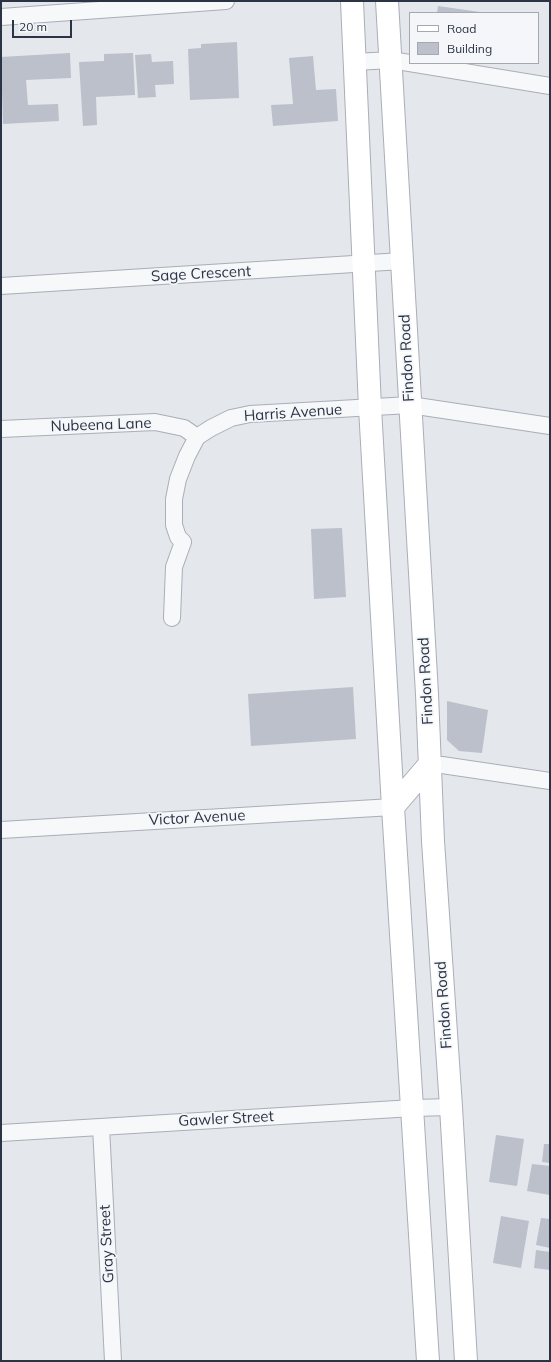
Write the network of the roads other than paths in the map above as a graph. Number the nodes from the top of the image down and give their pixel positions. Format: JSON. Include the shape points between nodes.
{"nodes":[{"id":1,"x":226,"y":1,"type":"edge"},
{"id":2,"x":352,"y":1,"type":"edge"},
{"id":3,"x":387,"y":1,"type":"edge"},
{"id":4,"x":1,"y":17,"type":"edge"},
{"id":5,"x":391,"y":60,"type":"junction"},
{"id":6,"x":355,"y":62,"type":"junction"},
{"id":7,"x":409,"y":63,"type":"edge"},
{"id":8,"x":415,"y":64,"type":"edge"},
{"id":9,"x":550,"y":86,"type":"edge"},
{"id":10,"x":402,"y":262,"type":"junction"},
{"id":11,"x":362,"y":264,"type":"junction"},
{"id":12,"x":1,"y":286,"type":"edge"},
{"id":13,"x":410,"y":406,"type":"junction"},
{"id":14,"x":370,"y":408,"type":"junction"},
{"id":15,"x":550,"y":426,"type":"edge"},
{"id":16,"x":1,"y":429,"type":"edge"},
{"id":17,"x":197,"y":437,"type":"junction"},
{"id":18,"x":172,"y":618,"type":"dead end"},
{"id":19,"x":429,"y":765,"type":"junction"},
{"id":20,"x":550,"y":782,"type":"edge"},
{"id":21,"x":393,"y":807,"type":"junction"},
{"id":22,"x":1,"y":830,"type":"edge"},
{"id":23,"x":451,"y":1107,"type":"junction"},
{"id":24,"x":413,"y":1108,"type":"junction"},
{"id":25,"x":101,"y":1127,"type":"junction"},
{"id":26,"x":1,"y":1133,"type":"edge"},
{"id":27,"x":113,"y":1361,"type":"edge"},
{"id":28,"x":428,"y":1361,"type":"edge"},
{"id":29,"x":466,"y":1361,"type":"edge"}],
"edges":[{"from":1,"to":4,"type":"street"},
{"from":2,"to":6,"type":"main road"},
{"from":3,"to":5,"type":"main road","name":"Findon Road"},
{"from":5,"to":6,"type":"street"},
{"from":5,"to":7,"type":"street"},
{"from":5,"to":10,"type":"main road","name":"Findon Road"},
{"from":6,"to":11,"type":"main road"},
{"from":8,"to":9,"type":"street"},
{"from":10,"to":11,"type":"street","name":"Sage Crescent"},
{"from":10,"to":13,"type":"main road","name":"Findon Road"},
{"from":11,"to":12,"type":"street","name":"Sage Crescent"},
{"from":11,"to":14,"type":"main road"},
{"from":13,"to":14,"type":"street","name":"Harris Avenue"},
{"from":13,"to":15,"type":"street","name":"Harris Avenue"},
{"from":13,"to":19,"type":"main road","name":"Findon Road"},
{"from":14,"to":17,"type":"street","name":"Harris Avenue","via":[[250,414],[231,418]]},
{"from":14,"to":21,"type":"main road"},
{"from":16,"to":17,"type":"street","name":"Nubeena Lane","via":[[155,422],[184,428]]},
{"from":17,"to":18,"type":"street","via":[[178,479],[174,499],[175,531],[183,542],[174,567]]},
{"from":19,"to":20,"type":"street"},
{"from":19,"to":21,"type":"main road"},
{"from":19,"to":23,"type":"main road","name":"Findon Road"},
{"from":21,"to":22,"type":"street","name":"Victor Avenue"},
{"from":21,"to":24,"type":"main road"},
{"from":23,"to":24,"type":"street","name":"Gawler Street"},
{"from":23,"to":29,"type":"main road","name":"Findon Road"},
{"from":24,"to":25,"type":"street","name":"Gawler Street"},
{"from":24,"to":28,"type":"main road"},
{"from":25,"to":26,"type":"street","name":"Gawler Street"},
{"from":25,"to":27,"type":"street","name":"Gray Street"}]}
